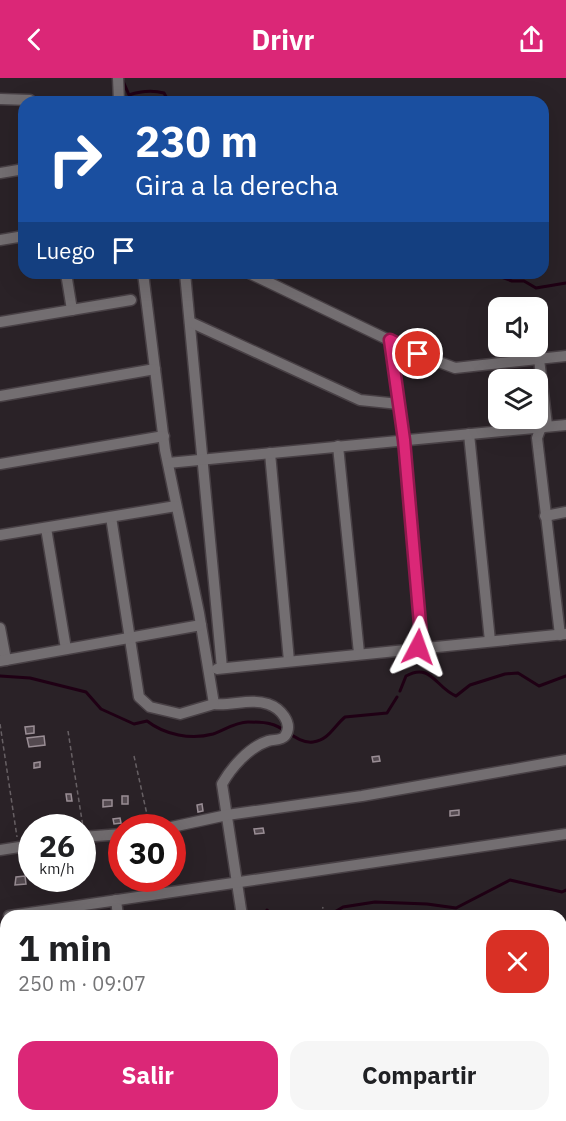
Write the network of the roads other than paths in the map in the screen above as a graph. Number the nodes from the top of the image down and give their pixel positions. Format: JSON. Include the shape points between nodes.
{"nodes":[{"id":1,"x":118,"y":78,"type":"edge"},
{"id":2,"x":119,"y":96,"type":"edge"},
{"id":3,"x":0,"y":99,"type":"edge"},
{"id":4,"x":18,"y":99,"type":"edge"},
{"id":5,"x":18,"y":170,"type":"edge"},
{"id":6,"x":0,"y":173,"type":"edge"},
{"id":7,"x":18,"y":237,"type":"edge"},
{"id":8,"x":0,"y":240,"type":"edge"},
{"id":9,"x":67,"y":279,"type":"edge"},
{"id":10,"x":144,"y":279,"type":"edge"},
{"id":11,"x":186,"y":279,"type":"edge"},
{"id":12,"x":262,"y":279,"type":"edge"},
{"id":13,"x":131,"y":300,"type":"dead end"},
{"id":14,"x":72,"y":310,"type":"junction"},
{"id":15,"x":0,"y":322,"type":"edge"},
{"id":16,"x":190,"y":322,"type":"junction"},
{"id":17,"x":390,"y":340,"type":"junction"},
{"id":18,"x":566,"y":356,"type":"edge"},
{"id":19,"x":539,"y":359,"type":"junction"},
{"id":20,"x":155,"y":369,"type":"junction"},
{"id":21,"x":540,"y":369,"type":"edge"},
{"id":22,"x":0,"y":396,"type":"edge"},
{"id":23,"x":399,"y":404,"type":"junction"},
{"id":24,"x":566,"y":425,"type":"edge"},
{"id":25,"x":548,"y":427,"type":"edge"},
{"id":26,"x":529,"y":429,"type":"edge"},
{"id":27,"x":541,"y":429,"type":"edge"},
{"id":28,"x":469,"y":434,"type":"junction"},
{"id":29,"x":164,"y":436,"type":"junction"},
{"id":30,"x":404,"y":440,"type":"junction"},
{"id":31,"x":338,"y":446,"type":"junction"},
{"id":32,"x":270,"y":453,"type":"junction"},
{"id":33,"x":204,"y":459,"type":"junction"},
{"id":34,"x":168,"y":463,"type":"junction"},
{"id":35,"x":0,"y":464,"type":"edge"},
{"id":36,"x":177,"y":506,"type":"junction"},
{"id":37,"x":566,"y":512,"type":"edge"},
{"id":38,"x":545,"y":516,"type":"junction"},
{"id":39,"x":111,"y":517,"type":"junction"},
{"id":40,"x":46,"y":528,"type":"junction"},
{"id":41,"x":0,"y":536,"type":"edge"},
{"id":42,"x":201,"y":626,"type":"junction"},
{"id":43,"x":0,"y":628,"type":"edge"},
{"id":44,"x":563,"y":634,"type":"edge"},
{"id":45,"x":130,"y":638,"type":"junction"},
{"id":46,"x":490,"y":641,"type":"junction"},
{"id":47,"x":422,"y":647,"type":"junction"},
{"id":48,"x":66,"y":649,"type":"junction"},
{"id":49,"x":359,"y":653,"type":"junction"},
{"id":50,"x":3,"y":660,"type":"edge"},
{"id":51,"x":289,"y":661,"type":"junction"},
{"id":52,"x":222,"y":668,"type":"junction"},
{"id":53,"x":208,"y":670,"type":"junction"},
{"id":54,"x":214,"y":704,"type":"junction"},
{"id":55,"x":566,"y":760,"type":"edge"},
{"id":56,"x":227,"y":815,"type":"junction"},
{"id":57,"x":186,"y":824,"type":"edge"},
{"id":58,"x":566,"y":834,"type":"edge"},
{"id":59,"x":18,"y":847,"type":"edge"},
{"id":60,"x":0,"y":850,"type":"edge"},
{"id":61,"x":236,"y":883,"type":"junction"},
{"id":62,"x":116,"y":900,"type":"junction"},
{"id":63,"x":52,"y":910,"type":"edge"},
{"id":64,"x":117,"y":910,"type":"edge"},
{"id":65,"x":241,"y":910,"type":"edge"}],
"edges":[{"from":1,"to":2,"type":"street"},
{"from":3,"to":4,"type":"street"},
{"from":5,"to":6,"type":"street"},
{"from":7,"to":8,"type":"street"},
{"from":9,"to":14,"type":"street"},
{"from":10,"to":20,"type":"street"},
{"from":11,"to":16,"type":"street"},
{"from":12,"to":17,"type":"street"},
{"from":13,"to":14,"type":"street"},
{"from":14,"to":15,"type":"street"},
{"from":16,"to":23,"type":"street","via":[[360,400]]},
{"from":16,"to":33,"type":"street"},
{"from":17,"to":19,"type":"street","via":[[455,368]]},
{"from":17,"to":23,"type":"street"},
{"from":18,"to":19,"type":"street"},
{"from":19,"to":21,"type":"street"},
{"from":20,"to":22,"type":"street"},
{"from":20,"to":29,"type":"street"},
{"from":23,"to":30,"type":"street"},
{"from":24,"to":25,"type":"street"},
{"from":26,"to":28,"type":"street"},
{"from":27,"to":38,"type":"street","via":[[537,438]]},
{"from":28,"to":30,"type":"street"},
{"from":28,"to":46,"type":"street"},
{"from":29,"to":34,"type":"street"},
{"from":29,"to":35,"type":"street"},
{"from":30,"to":31,"type":"street"},
{"from":30,"to":47,"type":"street"},
{"from":31,"to":32,"type":"street"},
{"from":31,"to":49,"type":"street"},
{"from":32,"to":33,"type":"street"},
{"from":32,"to":51,"type":"street"},
{"from":33,"to":34,"type":"street"},
{"from":33,"to":52,"type":"street"},
{"from":34,"to":36,"type":"street"},
{"from":36,"to":39,"type":"street"},
{"from":36,"to":42,"type":"street"},
{"from":37,"to":38,"type":"street"},
{"from":38,"to":44,"type":"street"},
{"from":39,"to":40,"type":"street"},
{"from":39,"to":45,"type":"street"},
{"from":40,"to":41,"type":"street"},
{"from":40,"to":48,"type":"street"},
{"from":42,"to":45,"type":"street"},
{"from":42,"to":53,"type":"street"},
{"from":43,"to":50,"type":"street"},
{"from":44,"to":46,"type":"street"},
{"from":45,"to":48,"type":"street"},
{"from":45,"to":54,"type":"street","via":[[140,697],[150,707],[180,714]]},
{"from":46,"to":47,"type":"street"},
{"from":47,"to":49,"type":"street"},
{"from":48,"to":50,"type":"street"},
{"from":49,"to":51,"type":"street"},
{"from":51,"to":52,"type":"street"},
{"from":52,"to":53,"type":"street"},
{"from":53,"to":54,"type":"street"},
{"from":54,"to":56,"type":"street","via":[[268,704],[281,711],[288,724],[282,739],[255,748],[229,771],[222,784]]},
{"from":55,"to":56,"type":"street"},
{"from":56,"to":57,"type":"street"},
{"from":56,"to":61,"type":"street"},
{"from":58,"to":61,"type":"street"},
{"from":59,"to":60,"type":"street"},
{"from":61,"to":62,"type":"street"},
{"from":61,"to":65,"type":"street"},
{"from":62,"to":63,"type":"street"},
{"from":62,"to":64,"type":"street"}]}
